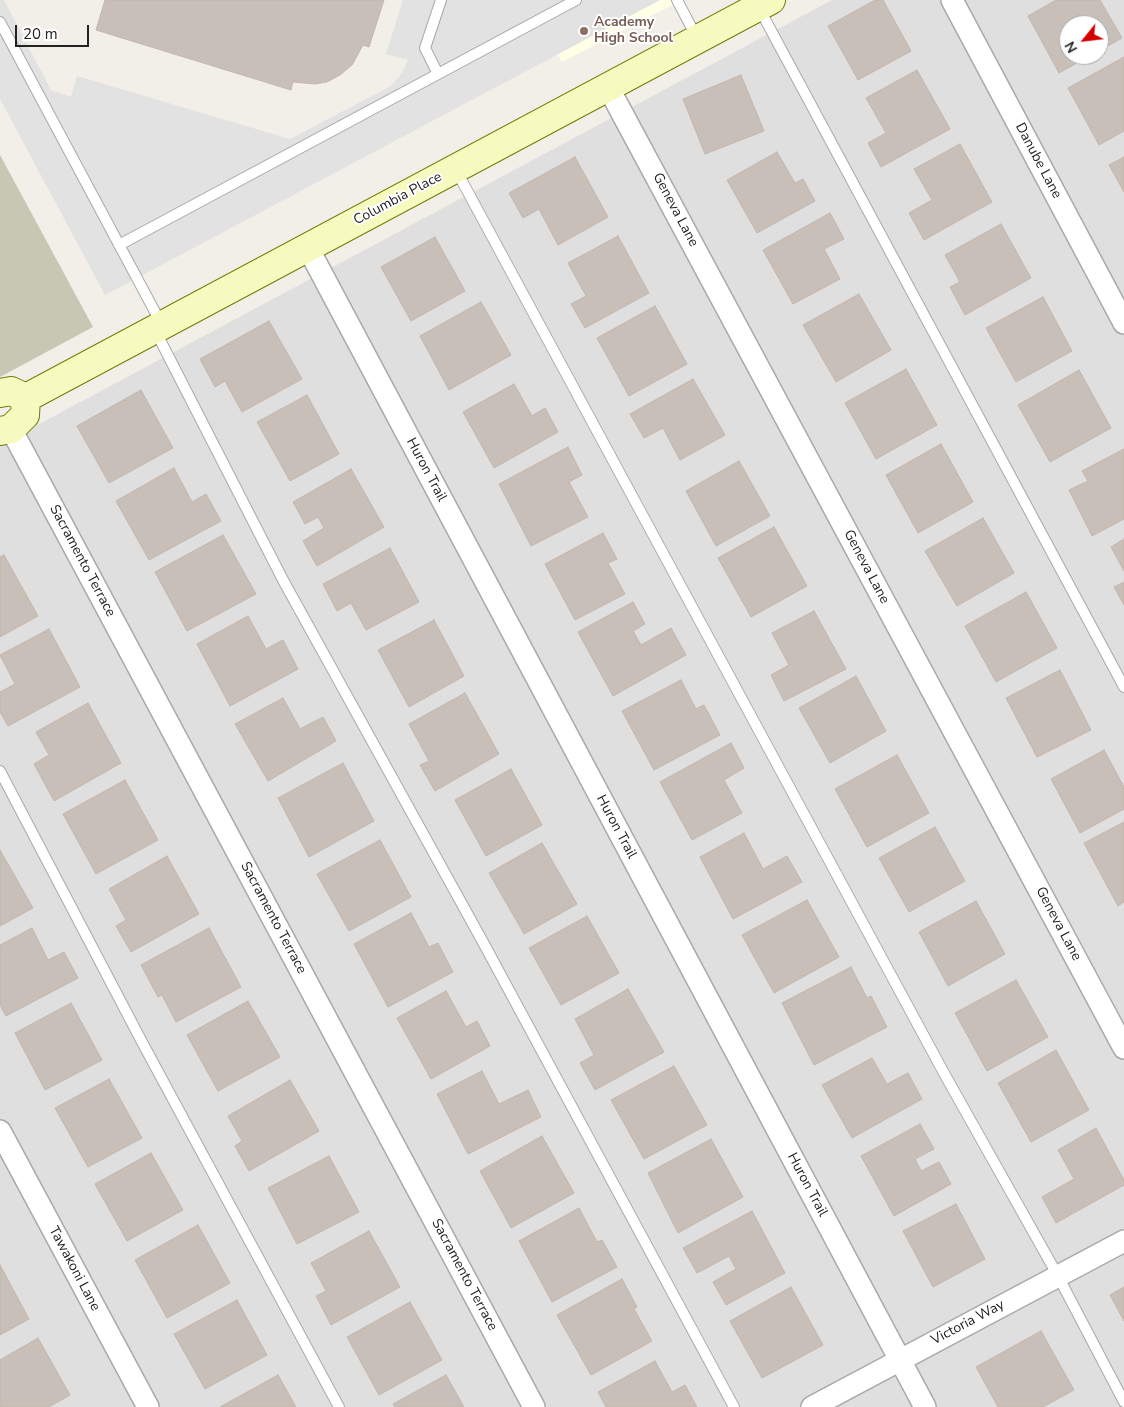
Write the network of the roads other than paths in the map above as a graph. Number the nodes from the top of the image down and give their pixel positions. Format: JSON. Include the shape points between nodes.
{"nodes":[{"id":1,"x":441,"y":0,"type":"edge"},
{"id":2,"x":576,"y":0,"type":"edge"},
{"id":3,"x":677,"y":0,"type":"edge"},
{"id":4,"x":952,"y":0,"type":"edge"},
{"id":5,"x":765,"y":3,"type":"edge"},
{"id":6,"x":0,"y":22,"type":"edge"},
{"id":7,"x":698,"y":39,"type":"junction"},
{"id":8,"x":438,"y":74,"type":"junction"},
{"id":9,"x":608,"y":87,"type":"junction"},
{"id":10,"x":456,"y":169,"type":"junction"},
{"id":11,"x":119,"y":246,"type":"junction"},
{"id":12,"x":308,"y":248,"type":"junction"},
{"id":13,"x":1124,"y":323,"type":"edge"},
{"id":14,"x":158,"y":327,"type":"junction"},
{"id":15,"x":13,"y":396,"type":"edge"},
{"id":16,"x":6,"y":430,"type":"edge"},
{"id":17,"x":1124,"y":687,"type":"edge"},
{"id":18,"x":0,"y":771,"type":"edge"},
{"id":19,"x":1124,"y":1048,"type":"edge"},
{"id":20,"x":0,"y":1131,"type":"edge"},
{"id":21,"x":1124,"y":1240,"type":"edge"},
{"id":22,"x":1058,"y":1276,"type":"junction"},
{"id":23,"x":900,"y":1359,"type":"junction"},
{"id":24,"x":1124,"y":1402,"type":"edge"},
{"id":25,"x":148,"y":1407,"type":"edge"},
{"id":26,"x":339,"y":1407,"type":"edge"},
{"id":27,"x":534,"y":1407,"type":"edge"},
{"id":28,"x":734,"y":1407,"type":"edge"},
{"id":29,"x":812,"y":1407,"type":"edge"},
{"id":30,"x":925,"y":1407,"type":"edge"}],
"edges":[{"from":1,"to":8,"type":"lane","via":[[425,48]]},
{"from":2,"to":8,"type":"lane"},
{"from":3,"to":7,"type":"lane"},
{"from":4,"to":13,"type":"street","name":"Danube Lane"},
{"from":5,"to":7,"type":"street","name":"Columbia Place"},
{"from":5,"to":17,"type":"lane"},
{"from":6,"to":11,"type":"lane"},
{"from":7,"to":9,"type":"street","name":"Columbia Place"},
{"from":8,"to":11,"type":"lane"},
{"from":9,"to":10,"type":"street","name":"Columbia Place"},
{"from":9,"to":19,"type":"street","name":"Geneva Lane"},
{"from":10,"to":12,"type":"street","name":"Columbia Place"},
{"from":10,"to":22,"type":"lane"},
{"from":11,"to":14,"type":"lane"},
{"from":12,"to":14,"type":"street","name":"Columbia Place"},
{"from":12,"to":23,"type":"street","name":"Huron Trail"},
{"from":14,"to":15,"type":"street","name":"Columbia Place"},
{"from":14,"to":28,"type":"lane","via":[[283,580]]},
{"from":15,"to":16,"type":"street","name":"Columbia Place","via":[[25,416]]},
{"from":16,"to":27,"type":"street","name":"Sacramento Terrace"},
{"from":18,"to":26,"type":"lane"},
{"from":20,"to":25,"type":"street","name":"Tawakoni Lane"},
{"from":21,"to":22,"type":"street","name":"Victoria Way"},
{"from":22,"to":23,"type":"street","name":"Victoria Way"},
{"from":22,"to":24,"type":"lane"},
{"from":23,"to":29,"type":"street","name":"Victoria Way"},
{"from":23,"to":30,"type":"street","name":"Huron Trail"}]}
